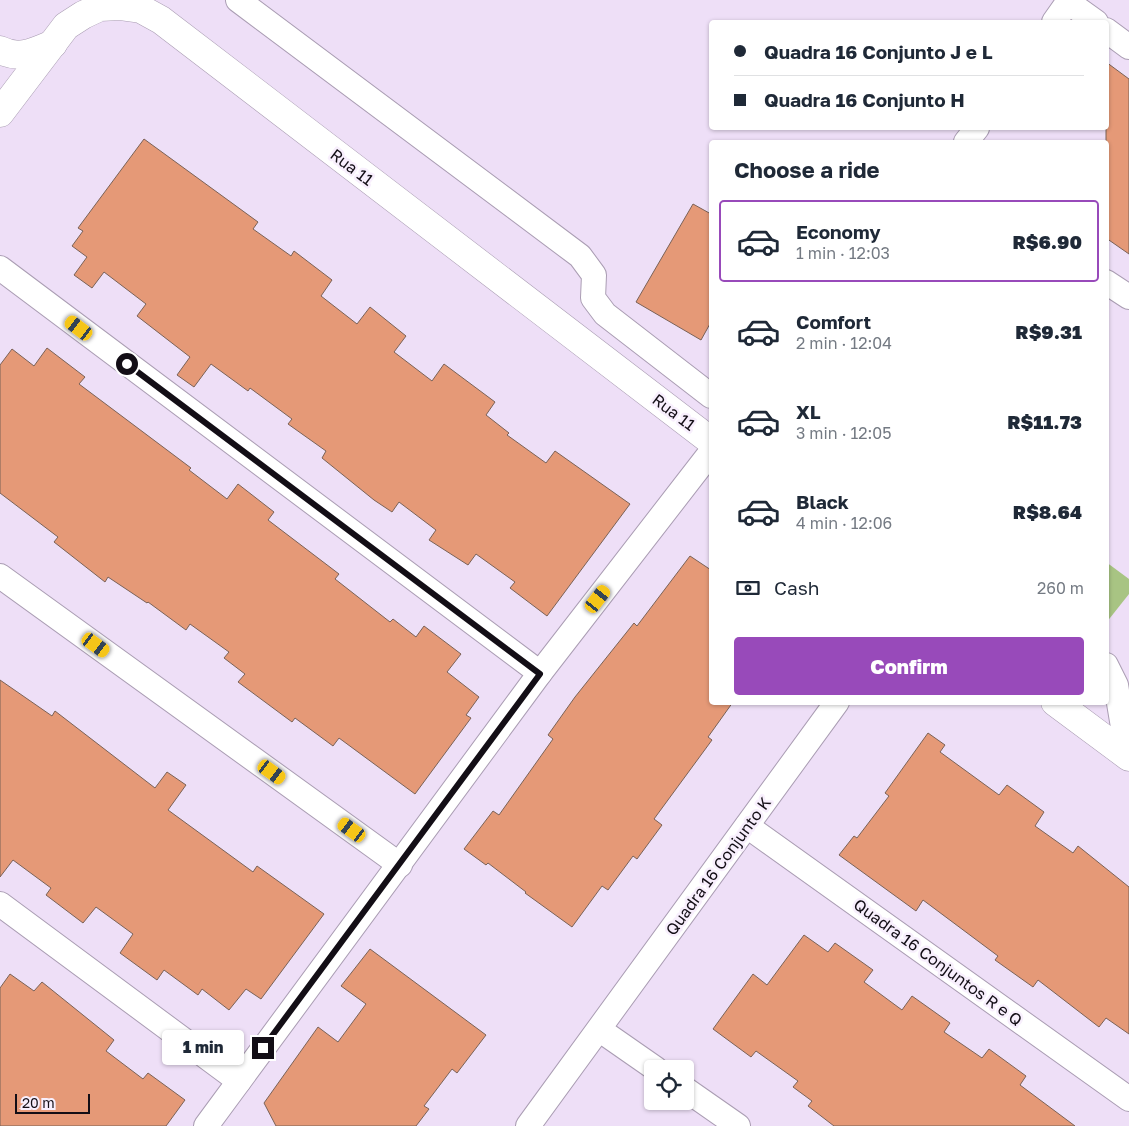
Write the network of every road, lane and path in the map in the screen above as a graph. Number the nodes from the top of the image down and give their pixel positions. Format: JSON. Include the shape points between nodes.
{"nodes":[{"id":1,"x":238,"y":0,"type":"edge"},
{"id":2,"x":1055,"y":20,"type":"edge"},
{"id":3,"x":1093,"y":20,"type":"edge"},
{"id":4,"x":1109,"y":32,"type":"edge"},
{"id":5,"x":53,"y":44,"type":"junction"},
{"id":6,"x":1129,"y":47,"type":"edge"},
{"id":7,"x":0,"y":50,"type":"edge"},
{"id":8,"x":0,"y":113,"type":"edge"},
{"id":9,"x":975,"y":130,"type":"edge"},
{"id":10,"x":968,"y":140,"type":"edge"},
{"id":11,"x":0,"y":268,"type":"edge"},
{"id":12,"x":1109,"y":284,"type":"edge"},
{"id":13,"x":1129,"y":297,"type":"edge"},
{"id":14,"x":709,"y":394,"type":"edge"},
{"id":15,"x":709,"y":439,"type":"edge"},
{"id":16,"x":709,"y":455,"type":"edge"},
{"id":17,"x":0,"y":576,"type":"edge"},
{"id":18,"x":1109,"y":672,"type":"edge"},
{"id":19,"x":540,"y":674,"type":"junction"},
{"id":20,"x":834,"y":705,"type":"edge"},
{"id":21,"x":1059,"y":705,"type":"edge"},
{"id":22,"x":1129,"y":757,"type":"edge"},
{"id":23,"x":747,"y":826,"type":"junction"},
{"id":24,"x":400,"y":865,"type":"junction"},
{"id":25,"x":0,"y":904,"type":"edge"},
{"id":26,"x":600,"y":1030,"type":"junction"},
{"id":27,"x":644,"y":1061,"type":"edge"},
{"id":28,"x":239,"y":1080,"type":"junction"},
{"id":29,"x":694,"y":1095,"type":"edge"},
{"id":30,"x":1129,"y":1099,"type":"edge"},
{"id":31,"x":206,"y":1126,"type":"edge"},
{"id":32,"x":528,"y":1126,"type":"edge"},
{"id":33,"x":738,"y":1126,"type":"edge"}],
"edges":[{"from":1,"to":14,"type":"street","via":[[580,256],[594,275],[593,298],[605,314]]},
{"from":2,"to":3,"type":"street","via":[[1068,2]]},
{"from":4,"to":6,"type":"street"},
{"from":5,"to":7,"type":"main road","via":[[31,54],[12,56]]},
{"from":5,"to":8,"type":"main road","name":"Rua 11"},
{"from":5,"to":15,"type":"main road","name":"Rua 11","via":[[66,26],[100,7],[140,9],[161,20]]},
{"from":9,"to":10,"type":"street"},
{"from":11,"to":19,"type":"street"},
{"from":12,"to":13,"type":"street"},
{"from":16,"to":19,"type":"street"},
{"from":17,"to":24,"type":"street"},
{"from":18,"to":22,"type":"street","via":[[1116,685]]},
{"from":19,"to":24,"type":"street"},
{"from":20,"to":23,"type":"street","name":"Quadra 16 Conjunto K"},
{"from":21,"to":22,"type":"main road"},
{"from":23,"to":26,"type":"street","name":"Quadra 16 Conjunto K"},
{"from":23,"to":30,"type":"street","name":"Quadra 16 Conjuntos R e Q"},
{"from":24,"to":28,"type":"street"},
{"from":25,"to":28,"type":"street"},
{"from":26,"to":27,"type":"street"},
{"from":26,"to":32,"type":"street","name":"Quadra 16 Conjunto K","via":[[565,1072]]},
{"from":28,"to":31,"type":"street"},
{"from":29,"to":33,"type":"street"}]}
